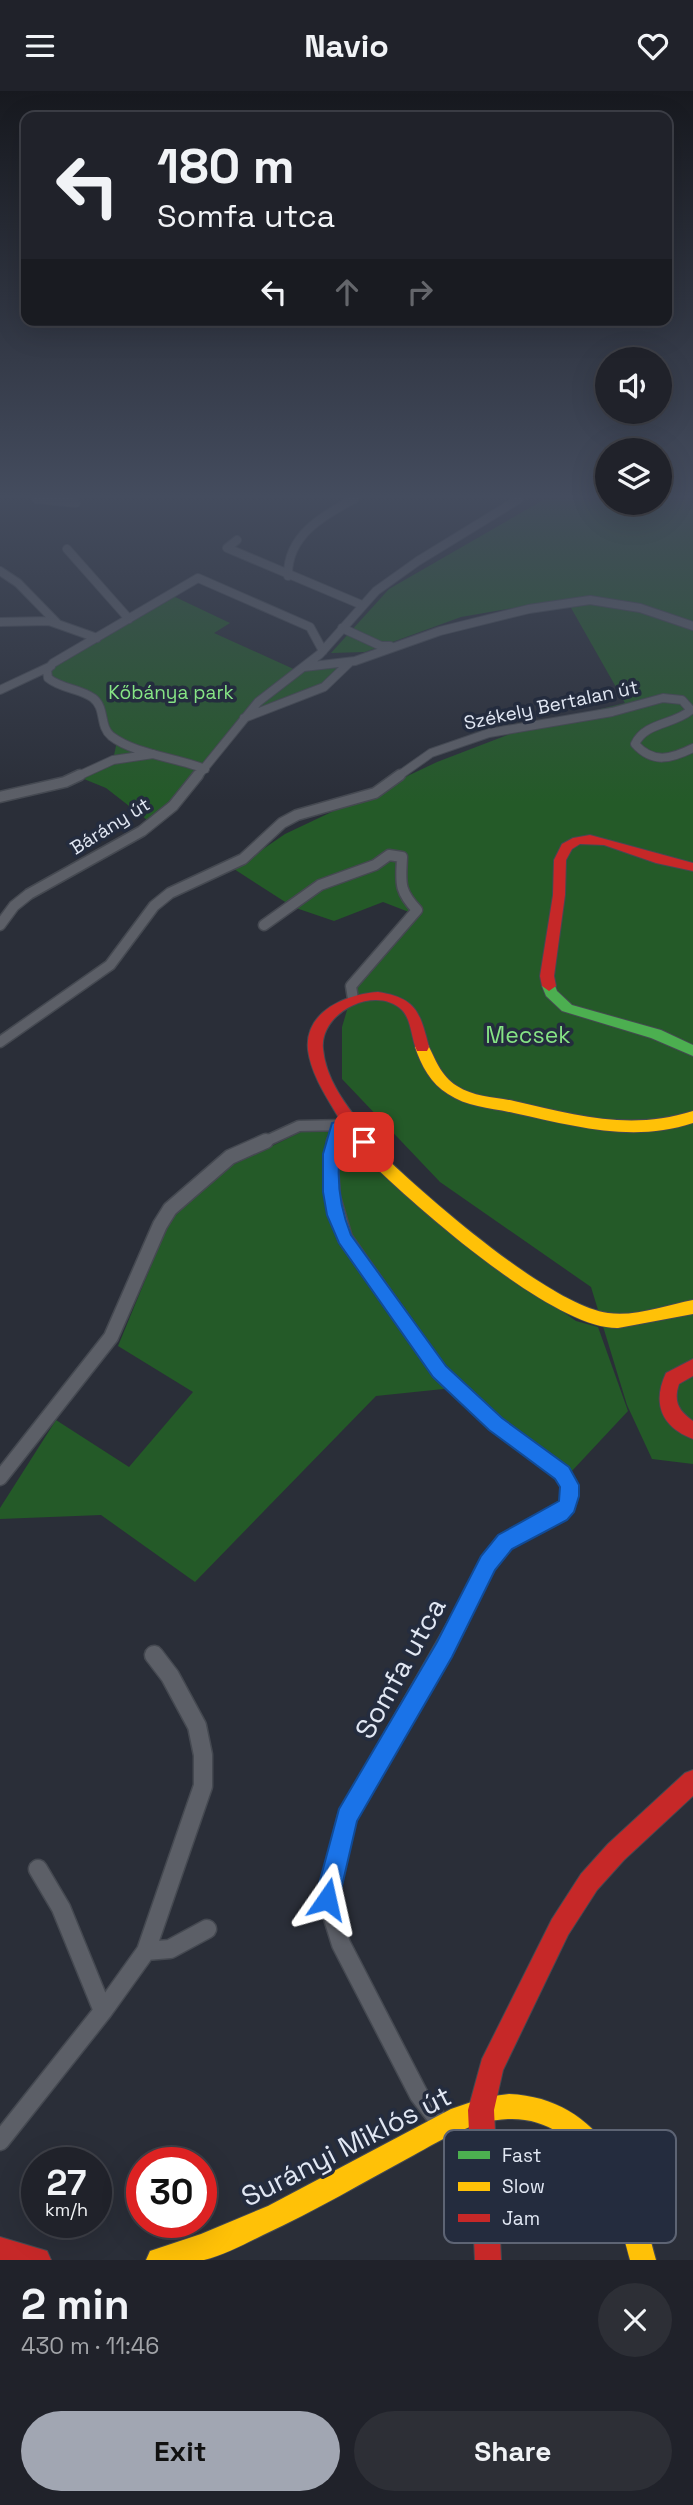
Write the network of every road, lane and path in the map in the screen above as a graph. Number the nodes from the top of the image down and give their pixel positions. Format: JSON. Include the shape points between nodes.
{"nodes":[{"id":1,"x":35,"y":600,"type":"edge"},
{"id":2,"x":112,"y":600,"type":"edge"},
{"id":3,"x":161,"y":600,"type":"edge"},
{"id":4,"x":249,"y":600,"type":"edge"},
{"id":5,"x":350,"y":600,"type":"edge"},
{"id":6,"x":368,"y":600,"type":"edge"},
{"id":7,"x":589,"y":600,"type":"edge"},
{"id":8,"x":592,"y":600,"type":"edge"},
{"id":9,"x":362,"y":605,"type":"junction"},
{"id":10,"x":129,"y":619,"type":"junction"},
{"id":11,"x":0,"y":622,"type":"edge"},
{"id":12,"x":57,"y":623,"type":"junction"},
{"id":13,"x":693,"y":626,"type":"edge"},
{"id":14,"x":342,"y":628,"type":"junction"},
{"id":15,"x":97,"y":638,"type":"junction"},
{"id":16,"x":401,"y":645,"type":"junction"},
{"id":17,"x":322,"y":652,"type":"junction"},
{"id":18,"x":349,"y":663,"type":"junction"},
{"id":19,"x":333,"y":665,"type":"junction"},
{"id":20,"x":51,"y":666,"type":"junction"},
{"id":21,"x":304,"y":667,"type":"junction"},
{"id":22,"x":0,"y":690,"type":"edge"},
{"id":23,"x":244,"y":718,"type":"junction"},
{"id":24,"x":114,"y":739,"type":"junction"},
{"id":25,"x":693,"y":748,"type":"edge"},
{"id":26,"x":161,"y":753,"type":"junction"},
{"id":27,"x":113,"y":759,"type":"junction"},
{"id":28,"x":205,"y":769,"type":"junction"},
{"id":29,"x":0,"y":797,"type":"edge"},
{"id":30,"x":693,"y":867,"type":"edge"},
{"id":31,"x":0,"y":925,"type":"edge"},
{"id":32,"x":264,"y":925,"type":"dead end"},
{"id":33,"x":353,"y":999,"type":"junction"},
{"id":34,"x":0,"y":1042,"type":"edge"},
{"id":35,"x":693,"y":1051,"type":"edge"},
{"id":36,"x":693,"y":1117,"type":"edge"},
{"id":37,"x":344,"y":1125,"type":"junction"},
{"id":38,"x":693,"y":1307,"type":"edge"},
{"id":39,"x":693,"y":1367,"type":"edge"},
{"id":40,"x":693,"y":1431,"type":"edge"},
{"id":41,"x":0,"y":1478,"type":"edge"},
{"id":42,"x":154,"y":1655,"type":"dead end"},
{"id":43,"x":693,"y":1781,"type":"edge"},
{"id":44,"x":38,"y":1869,"type":"dead end"},
{"id":45,"x":207,"y":1929,"type":"dead end"},
{"id":46,"x":146,"y":1951,"type":"junction"},
{"id":47,"x":103,"y":2011,"type":"junction"},
{"id":48,"x":481,"y":2110,"type":"junction"},
{"id":49,"x":443,"y":2126,"type":"junction"},
{"id":50,"x":482,"y":2130,"type":"edge"},
{"id":51,"x":574,"y":2130,"type":"edge"},
{"id":52,"x":0,"y":2141,"type":"edge"},
{"id":53,"x":0,"y":2250,"type":"edge"},
{"id":54,"x":38,"y":2260,"type":"edge"},
{"id":55,"x":159,"y":2260,"type":"edge"}],
"edges":[{"from":1,"to":12,"type":"street"},
{"from":2,"to":10,"type":"street"},
{"from":3,"to":10,"type":"street"},
{"from":4,"to":17,"type":"street","via":[[310,627]]},
{"from":5,"to":9,"type":"street"},
{"from":6,"to":9,"type":"street"},
{"from":7,"to":16,"type":"street","name":"Bárány út","via":[[529,609]]},
{"from":8,"to":13,"type":"street","name":"Bárány út","via":[[632,605]]},
{"from":9,"to":14,"type":"street"},
{"from":10,"to":15,"type":"street"},
{"from":11,"to":12,"type":"street"},
{"from":12,"to":15,"type":"street"},
{"from":14,"to":16,"type":"street","name":"Bárány út","via":[[381,646]]},
{"from":14,"to":17,"type":"street"},
{"from":15,"to":20,"type":"street"},
{"from":16,"to":18,"type":"street","name":"Bárány út"},
{"from":17,"to":19,"type":"street"},
{"from":17,"to":21,"type":"street"},
{"from":18,"to":19,"type":"street","name":"Bárány út"},
{"from":18,"to":23,"type":"street","via":[[324,687]]},
{"from":19,"to":21,"type":"street","name":"Bárány út"},
{"from":20,"to":22,"type":"street"},
{"from":20,"to":24,"type":"street","via":[[48,678],[54,683],[98,702],[103,728]]},
{"from":21,"to":23,"type":"street","name":"Bárány út","via":[[276,685]]},
{"from":23,"to":28,"type":"street","name":"Bárány út"},
{"from":24,"to":26,"type":"street"},
{"from":24,"to":27,"type":"street"},
{"from":25,"to":34,"type":"street","name":"Székely Bertalan út","via":[[658,759],[635,744],[645,731],[677,721],[691,710],[670,698],[489,733],[431,753],[375,793],[297,815],[243,859],[170,893],[110,965]]},
{"from":26,"to":27,"type":"street"},
{"from":26,"to":28,"type":"street"},
{"from":27,"to":29,"type":"street","via":[[65,782]]},
{"from":28,"to":31,"type":"street","name":"Bárány út","via":[[185,795],[142,831],[29,894]]},
{"from":30,"to":35,"type":"street","via":[[658,860],[615,842],[573,843],[560,860],[547,976],[551,993],[567,1008],[656,1034]]},
{"from":32,"to":33,"type":"street","via":[[320,885],[375,865],[389,855],[402,856],[400,886],[417,910],[351,986]]},
{"from":33,"to":36,"type":"street","via":[[380,996],[404,1004],[417,1024],[427,1064],[441,1082],[462,1096],[585,1122],[643,1128]]},
{"from":33,"to":37,"type":"street","via":[[330,1013],[315,1037],[316,1053]]},
{"from":37,"to":38,"type":"street","via":[[400,1183],[562,1305],[610,1321]]},
{"from":37,"to":41,"type":"street","via":[[299,1126],[250,1147],[230,1157],[170,1209],[111,1337]]},
{"from":37,"to":49,"type":"street","name":"Somfa utca","via":[[331,1154],[331,1192],[345,1238],[439,1371],[496,1424],[562,1473],[570,1485],[567,1506],[560,1513],[505,1542],[488,1563],[444,1650],[347,1817],[327,1899],[341,1944],[419,2095]]},
{"from":39,"to":40,"type":"street","via":[[671,1379],[666,1398],[672,1416]]},
{"from":42,"to":46,"type":"street","via":[[197,1726],[203,1786]]},
{"from":43,"to":48,"type":"street","via":[[616,1852],[589,1882],[560,1927],[491,2068]]},
{"from":44,"to":47,"type":"street","via":[[61,1908]]},
{"from":45,"to":46,"type":"street","via":[[170,1949]]},
{"from":46,"to":47,"type":"street"},
{"from":47,"to":52,"type":"street"},
{"from":48,"to":49,"type":"street","name":"Surányi Miklós út"},
{"from":48,"to":50,"type":"street"},
{"from":48,"to":51,"type":"street","name":"Surányi Miklós út","via":[[526,2106]]},
{"from":49,"to":55,"type":"street","name":"Surányi Miklós út","via":[[319,2195],[194,2253]]},
{"from":53,"to":54,"type":"street"}]}
